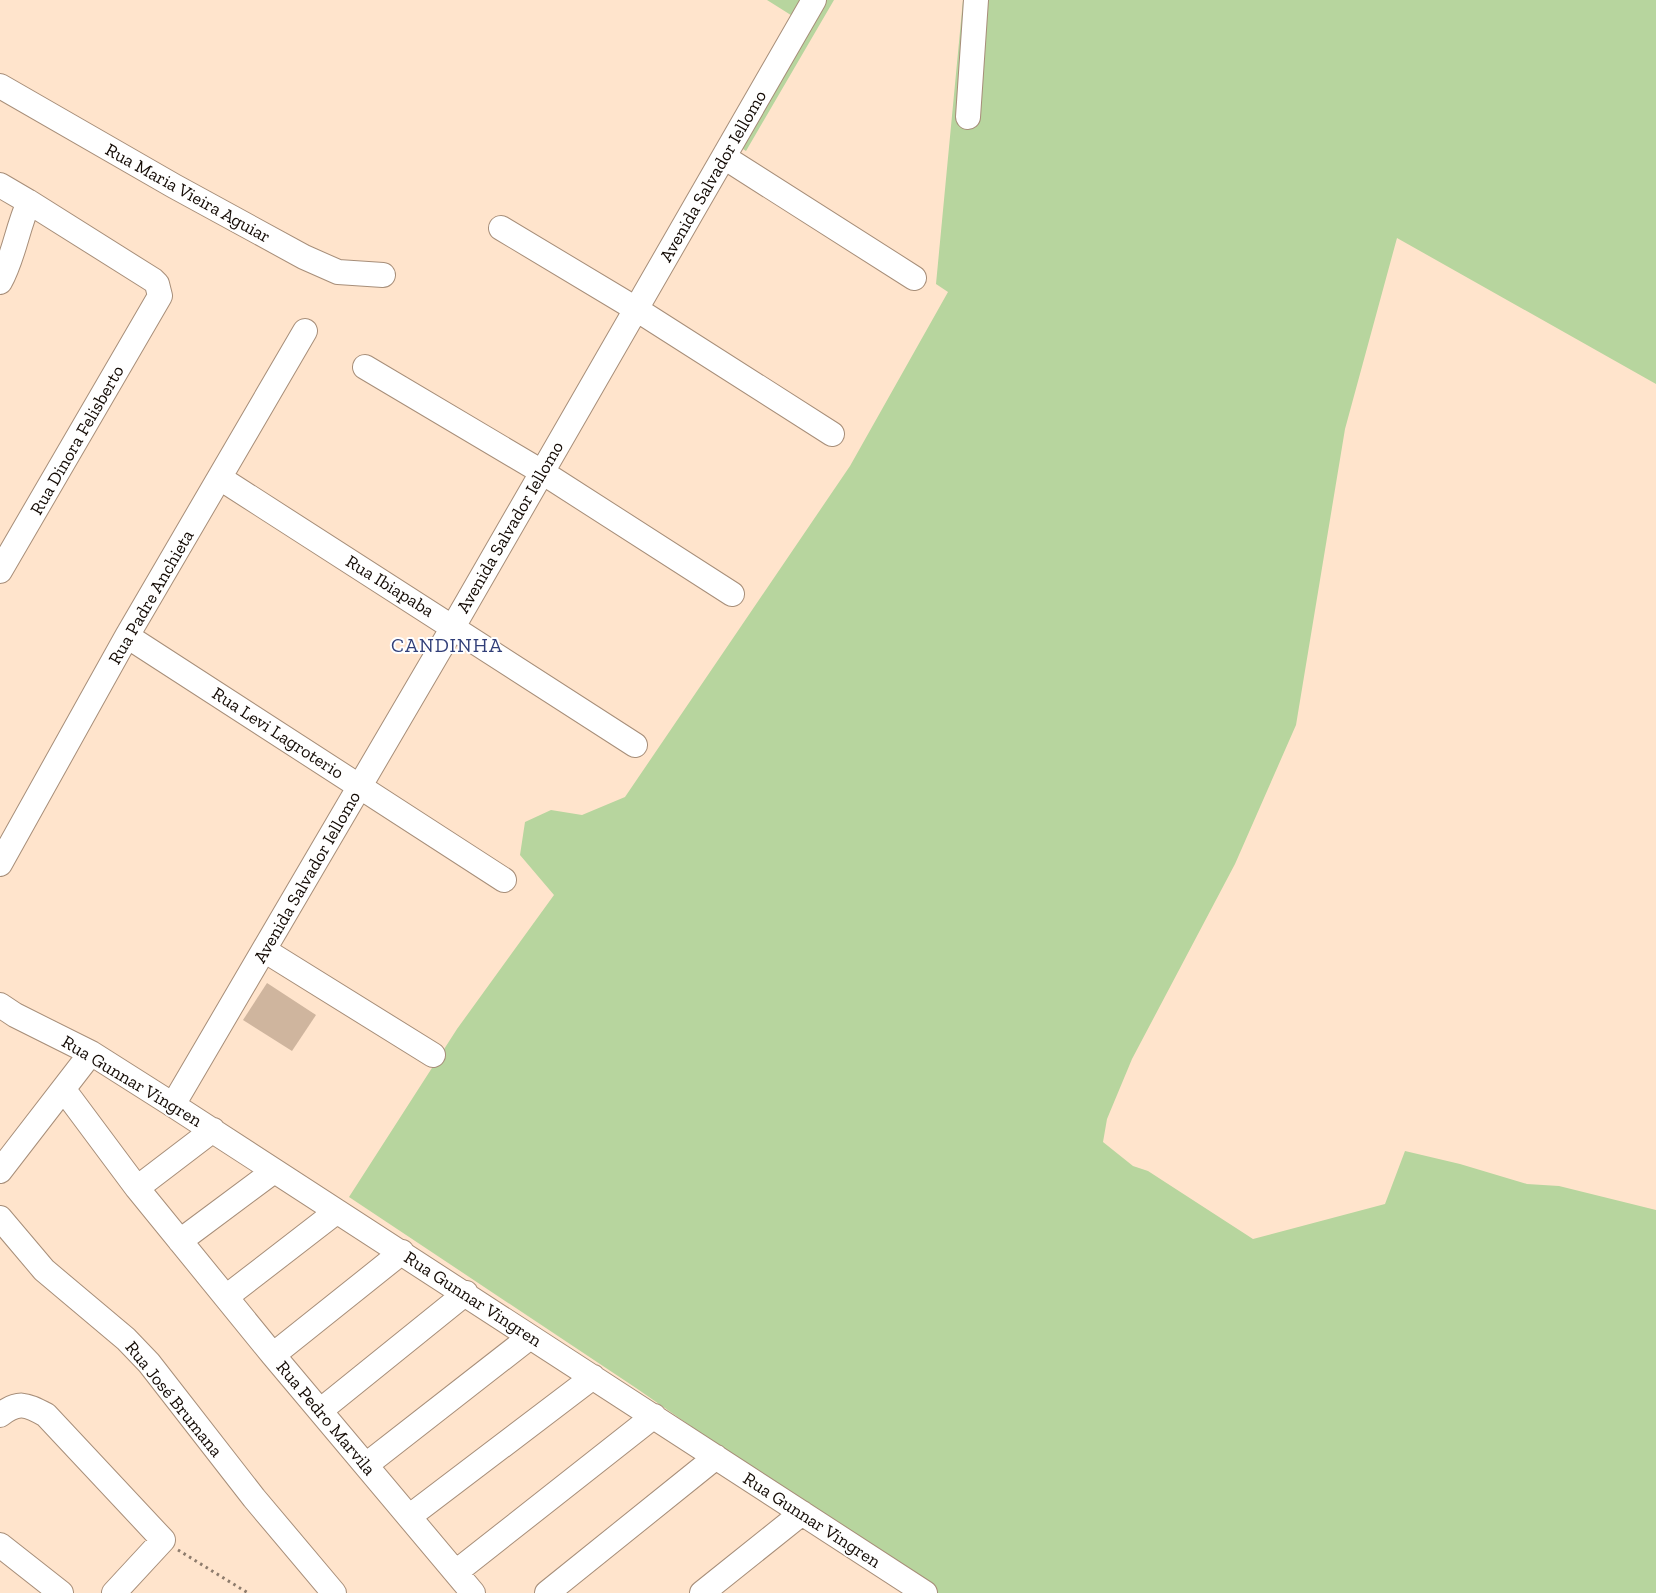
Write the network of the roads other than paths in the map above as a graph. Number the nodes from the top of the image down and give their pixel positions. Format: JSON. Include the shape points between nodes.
{"nodes":[{"id":1,"x":814,"y":0,"type":"edge"},
{"id":2,"x":976,"y":0,"type":"edge"},
{"id":3,"x":0,"y":86,"type":"edge"},
{"id":4,"x":968,"y":117,"type":"dead end"},
{"id":5,"x":724,"y":157,"type":"junction"},
{"id":6,"x":0,"y":185,"type":"edge"},
{"id":7,"x":29,"y":202,"type":"junction"},
{"id":8,"x":501,"y":228,"type":"dead end"},
{"id":9,"x":383,"y":275,"type":"dead end"},
{"id":10,"x":3,"y":277,"type":"edge"},
{"id":11,"x":914,"y":278,"type":"dead end"},
{"id":12,"x":636,"y":309,"type":"junction"},
{"id":13,"x":305,"y":332,"type":"dead end"},
{"id":14,"x":366,"y":367,"type":"dead end"},
{"id":15,"x":832,"y":434,"type":"dead end"},
{"id":16,"x":542,"y":472,"type":"junction"},
{"id":17,"x":220,"y":478,"type":"junction"},
{"id":18,"x":0,"y":571,"type":"edge"},
{"id":19,"x":732,"y":594,"type":"dead end"},
{"id":20,"x":453,"y":627,"type":"junction"},
{"id":21,"x":128,"y":636,"type":"junction"},
{"id":22,"x":634,"y":745,"type":"dead end"},
{"id":23,"x":360,"y":786,"type":"junction"},
{"id":24,"x":0,"y":864,"type":"edge"},
{"id":25,"x":504,"y":880,"type":"dead end"},
{"id":26,"x":264,"y":950,"type":"junction"},
{"id":27,"x":7,"y":1010,"type":"edge"},
{"id":28,"x":91,"y":1053,"type":"junction"},
{"id":29,"x":433,"y":1055,"type":"dead end"},
{"id":30,"x":64,"y":1090,"type":"junction"},
{"id":31,"x":173,"y":1104,"type":"junction"},
{"id":32,"x":213,"y":1130,"type":"junction"},
{"id":33,"x":0,"y":1171,"type":"edge"},
{"id":34,"x":274,"y":1171,"type":"junction"},
{"id":35,"x":137,"y":1188,"type":"junction"},
{"id":36,"x":336,"y":1212,"type":"junction"},
{"id":37,"x":0,"y":1218,"type":"edge"},
{"id":38,"x":180,"y":1241,"type":"junction"},
{"id":39,"x":402,"y":1252,"type":"junction"},
{"id":40,"x":466,"y":1293,"type":"junction"},
{"id":41,"x":226,"y":1297,"type":"junction"},
{"id":42,"x":530,"y":1337,"type":"junction"},
{"id":43,"x":273,"y":1355,"type":"junction"},
{"id":44,"x":593,"y":1377,"type":"junction"},
{"id":45,"x":321,"y":1410,"type":"junction"},
{"id":46,"x":0,"y":1415,"type":"edge"},
{"id":47,"x":654,"y":1416,"type":"junction"},
{"id":48,"x":716,"y":1457,"type":"junction"},
{"id":49,"x":366,"y":1465,"type":"junction"},
{"id":50,"x":802,"y":1513,"type":"junction"},
{"id":51,"x":410,"y":1516,"type":"junction"},
{"id":52,"x":0,"y":1545,"type":"edge"},
{"id":53,"x":456,"y":1572,"type":"junction"},
{"id":54,"x":909,"y":1589,"type":"edge"},
{"id":55,"x":61,"y":1593,"type":"edge"},
{"id":56,"x":114,"y":1593,"type":"edge"},
{"id":57,"x":334,"y":1593,"type":"edge"},
{"id":58,"x":473,"y":1593,"type":"edge"},
{"id":59,"x":547,"y":1593,"type":"edge"},
{"id":60,"x":702,"y":1593,"type":"edge"}],
"edges":[{"from":1,"to":5,"type":"street","name":"Avenida Salvador Iellomo"},
{"from":2,"to":4,"type":"street"},
{"from":3,"to":9,"type":"street","name":"Rua Maria Vieira Aguiar","via":[[304,257],[338,272]]},
{"from":5,"to":11,"type":"street"},
{"from":5,"to":12,"type":"street","name":"Avenida Salvador Iellomo"},
{"from":6,"to":7,"type":"street"},
{"from":7,"to":10,"type":"street"},
{"from":7,"to":18,"type":"street","name":"Rua Dinora Felisberto","via":[[153,280],[160,296]]},
{"from":8,"to":12,"type":"street"},
{"from":12,"to":15,"type":"street"},
{"from":12,"to":16,"type":"street","name":"Avenida Salvador Iellomo"},
{"from":13,"to":17,"type":"street","name":"Rua Padre Anchieta"},
{"from":14,"to":16,"type":"street"},
{"from":16,"to":19,"type":"street"},
{"from":16,"to":20,"type":"street","name":"Avenida Salvador Iellomo"},
{"from":17,"to":20,"type":"street","name":"Rua Ibiapaba"},
{"from":17,"to":21,"type":"street","name":"Rua Padre Anchieta"},
{"from":20,"to":22,"type":"street","name":"Rua Ibiapaba"},
{"from":20,"to":23,"type":"street","name":"Avenida Salvador Iellomo"},
{"from":21,"to":23,"type":"street","name":"Rua Levi Lagroterio"},
{"from":21,"to":24,"type":"street","name":"Rua Padre Anchieta"},
{"from":23,"to":25,"type":"street","name":"Rua Levi Lagroterio"},
{"from":23,"to":26,"type":"street","name":"Avenida Salvador Iellomo"},
{"from":26,"to":29,"type":"street"},
{"from":26,"to":31,"type":"street","name":"Avenida Salvador Iellomo"},
{"from":27,"to":28,"type":"street","name":"Rua Gunnar Vingren"},
{"from":28,"to":30,"type":"street"},
{"from":28,"to":31,"type":"street","name":"Rua Gunnar Vingren"},
{"from":30,"to":33,"type":"street"},
{"from":30,"to":35,"type":"street","name":"Rua Pedro Marvila"},
{"from":31,"to":32,"type":"street","name":"Rua Gunnar Vingren"},
{"from":32,"to":34,"type":"street","name":"Rua Gunnar Vingren"},
{"from":32,"to":35,"type":"street"},
{"from":34,"to":36,"type":"street","name":"Rua Gunnar Vingren"},
{"from":34,"to":38,"type":"street"},
{"from":35,"to":38,"type":"street","name":"Rua Pedro Marvila"},
{"from":36,"to":39,"type":"street","name":"Rua Gunnar Vingren"},
{"from":36,"to":41,"type":"street"},
{"from":37,"to":57,"type":"street","name":"Rua José Brumana","via":[[44,1270],[126,1339],[149,1363],[254,1498]]},
{"from":38,"to":41,"type":"street","name":"Rua Pedro Marvila"},
{"from":39,"to":40,"type":"street","name":"Rua Gunnar Vingren"},
{"from":39,"to":43,"type":"street"},
{"from":40,"to":42,"type":"street","name":"Rua Gunnar Vingren"},
{"from":40,"to":45,"type":"street"},
{"from":41,"to":43,"type":"street","name":"Rua Pedro Marvila"},
{"from":42,"to":44,"type":"street","name":"Rua Gunnar Vingren"},
{"from":42,"to":49,"type":"street"},
{"from":43,"to":45,"type":"street","name":"Rua Pedro Marvila"},
{"from":44,"to":47,"type":"street","name":"Rua Gunnar Vingren"},
{"from":44,"to":51,"type":"street"},
{"from":45,"to":49,"type":"street","name":"Rua Pedro Marvila"},
{"from":46,"to":56,"type":"street","via":[[12,1406],[20,1405],[46,1415],[163,1540]]},
{"from":47,"to":48,"type":"street","name":"Rua Gunnar Vingren"},
{"from":47,"to":53,"type":"street"},
{"from":48,"to":50,"type":"street","name":"Rua Gunnar Vingren"},
{"from":48,"to":59,"type":"street"},
{"from":49,"to":51,"type":"street","name":"Rua Pedro Marvila"},
{"from":50,"to":54,"type":"street","name":"Rua Gunnar Vingren"},
{"from":50,"to":60,"type":"street"},
{"from":51,"to":53,"type":"street","name":"Rua Pedro Marvila"},
{"from":52,"to":55,"type":"street"},
{"from":53,"to":58,"type":"street","name":"Rua Pedro Marvila"}]}
